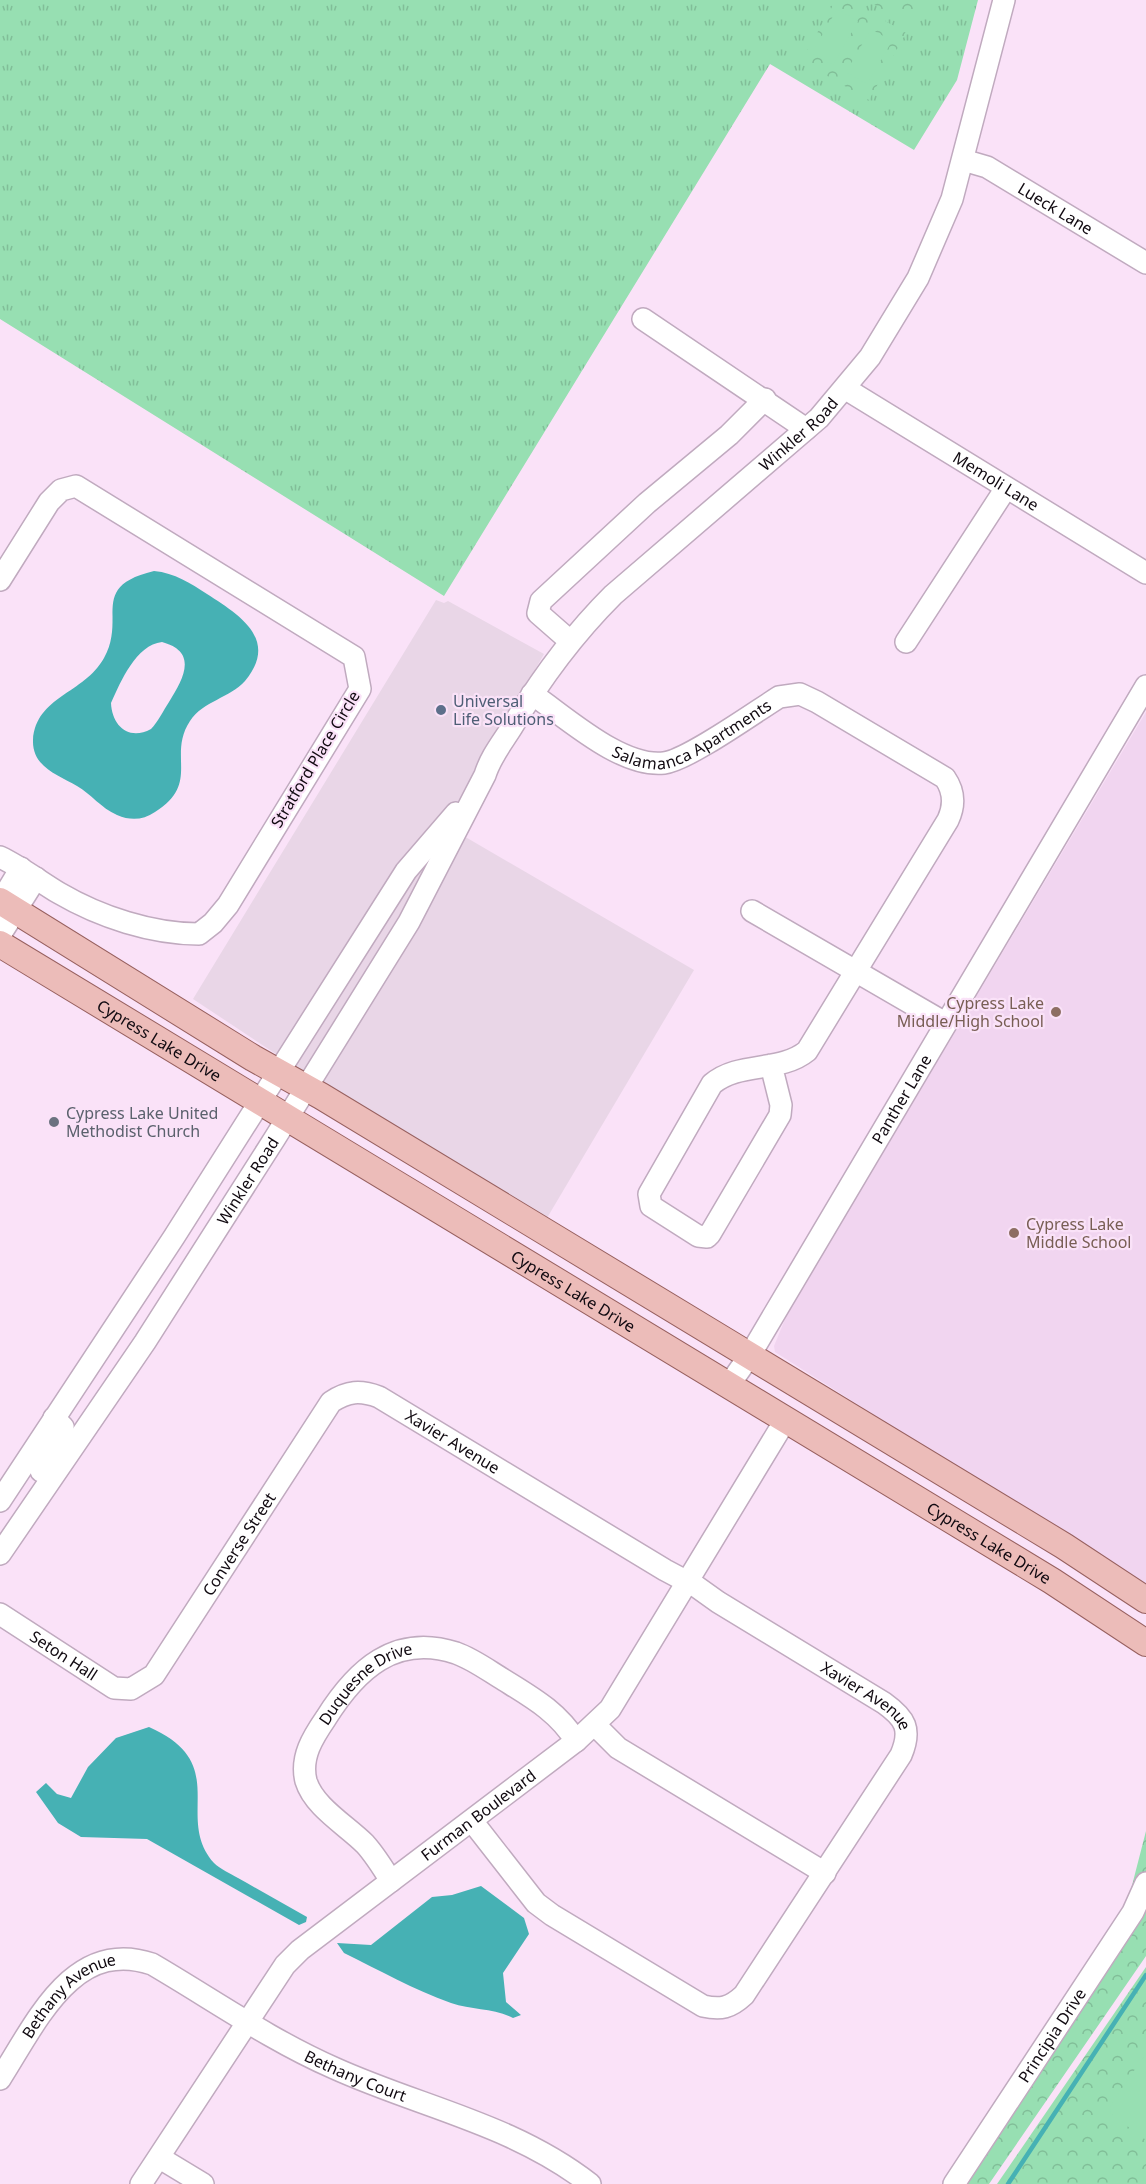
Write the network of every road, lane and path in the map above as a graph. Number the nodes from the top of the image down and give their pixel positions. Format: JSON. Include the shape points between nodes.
{"nodes":[{"id":1,"x":1004,"y":0,"type":"edge"},
{"id":2,"x":963,"y":160,"type":"junction"},
{"id":3,"x":1146,"y":263,"type":"edge"},
{"id":4,"x":643,"y":319,"type":"dead end"},
{"id":5,"x":846,"y":389,"type":"junction"},
{"id":6,"x":765,"y":399,"type":"junction"},
{"id":7,"x":806,"y":429,"type":"junction"},
{"id":8,"x":1006,"y":488,"type":"junction"},
{"id":9,"x":1146,"y":573,"type":"edge"},
{"id":10,"x":0,"y":580,"type":"edge"},
{"id":11,"x":570,"y":641,"type":"junction"},
{"id":12,"x":906,"y":642,"type":"dead end"},
{"id":13,"x":1146,"y":686,"type":"edge"},
{"id":14,"x":532,"y":694,"type":"junction"},
{"id":15,"x":475,"y":793,"type":"junction"},
{"id":16,"x":0,"y":857,"type":"edge"},
{"id":17,"x":28,"y":873,"type":"junction"},
{"id":18,"x":5,"y":904,"type":"edge"},
{"id":19,"x":752,"y":911,"type":"dead end"},
{"id":20,"x":0,"y":935,"type":"edge"},
{"id":21,"x":0,"y":944,"type":"edge"},
{"id":22,"x":856,"y":973,"type":"junction"},
{"id":23,"x":945,"y":1023,"type":"junction"},
{"id":24,"x":771,"y":1065,"type":"junction"},
{"id":25,"x":279,"y":1071,"type":"junction"},
{"id":26,"x":306,"y":1088,"type":"junction"},
{"id":27,"x":260,"y":1100,"type":"junction"},
{"id":28,"x":288,"y":1117,"type":"junction"},
{"id":29,"x":750,"y":1355,"type":"junction"},
{"id":30,"x":729,"y":1385,"type":"junction"},
{"id":31,"x":344,"y":1394,"type":"joint"},
{"id":32,"x":54,"y":1418,"type":"junction"},
{"id":33,"x":786,"y":1419,"type":"junction"},
{"id":34,"x":0,"y":1502,"type":"edge"},
{"id":35,"x":5,"y":1547,"type":"edge"},
{"id":36,"x":688,"y":1582,"type":"junction"},
{"id":37,"x":1146,"y":1600,"type":"edge"},
{"id":38,"x":0,"y":1614,"type":"edge"},
{"id":39,"x":1146,"y":1643,"type":"edge"},
{"id":40,"x":131,"y":1689,"type":"joint"},
{"id":41,"x":596,"y":1725,"type":"junction"},
{"id":42,"x":576,"y":1741,"type":"junction"},
{"id":43,"x":472,"y":1821,"type":"junction"},
{"id":44,"x":825,"y":1873,"type":"junction"},
{"id":45,"x":390,"y":1881,"type":"junction"},
{"id":46,"x":1146,"y":1883,"type":"edge"},
{"id":47,"x":127,"y":1958,"type":"joint"},
{"id":48,"x":247,"y":2021,"type":"junction"},
{"id":49,"x":0,"y":2079,"type":"edge"},
{"id":50,"x":160,"y":2158,"type":"junction"},
{"id":51,"x":141,"y":2184,"type":"edge"},
{"id":52,"x":203,"y":2184,"type":"edge"},
{"id":53,"x":590,"y":2184,"type":"edge"},
{"id":54,"x":954,"y":2184,"type":"edge"}],
"edges":[{"from":1,"to":2,"type":"street","name":"Winkler Road"},
{"from":2,"to":3,"type":"street","name":"Lueck Lane","via":[[987,167]]},
{"from":2,"to":5,"type":"street","name":"Winkler Road","via":[[938,237],[918,278]]},
{"from":4,"to":6,"type":"street"},
{"from":5,"to":7,"type":"street","name":"Winkler Road"},
{"from":5,"to":8,"type":"street","name":"Memoli Lane"},
{"from":6,"to":7,"type":"street"},
{"from":6,"to":11,"type":"street","via":[[541,601],[538,614]]},
{"from":7,"to":11,"type":"street","name":"Winkler Road","via":[[613,595]]},
{"from":8,"to":9,"type":"street","name":"Memoli Lane"},
{"from":8,"to":12,"type":"street"},
{"from":10,"to":17,"type":"street","name":"Stratford Place Circle","via":[[49,502],[61,490],[76,486],[354,657],[360,689],[228,905],[199,934],[155,930],[106,914],[61,894]]},
{"from":11,"to":14,"type":"street","name":"Winkler Road"},
{"from":13,"to":23,"type":"street","name":"Panther Lane"},
{"from":14,"to":15,"type":"street","name":"Winkler Road","via":[[490,758]]},
{"from":14,"to":22,"type":"street","name":"Salamanca Apartments","via":[[612,749],[652,763],[675,760],[779,697],[800,694],[938,771],[950,785],[952,811]]},
{"from":15,"to":25,"type":"street","name":"Winkler Road","via":[[406,871]]},
{"from":15,"to":26,"type":"street","name":"Winkler Road","via":[[409,922]]},
{"from":16,"to":17,"type":"street","name":"Stratford Place Circle"},
{"from":17,"to":18,"type":"street"},
{"from":18,"to":20,"type":"street"},
{"from":18,"to":25,"type":"main road","name":"Cypress Lake Drive"},
{"from":19,"to":22,"type":"street"},
{"from":21,"to":27,"type":"main road","name":"Cypress Lake Drive"},
{"from":22,"to":23,"type":"street"},
{"from":22,"to":24,"type":"street","name":"Salamanca Apartments","via":[[807,1051]]},
{"from":23,"to":29,"type":"street","name":"Panther Lane"},
{"from":24,"to":24,"type":"street","name":"Salamanca Apartments","via":[[730,1073],[712,1084],[649,1194],[651,1206],[698,1236],[710,1234],[780,1115]]},
{"from":25,"to":26,"type":"main road","name":"Cypress Lake Drive"},
{"from":25,"to":27,"type":"street","name":"Winkler Road"},
{"from":26,"to":28,"type":"street","name":"Winkler Road"},
{"from":26,"to":29,"type":"main road","name":"Cypress Lake Drive"},
{"from":27,"to":28,"type":"main road","name":"Cypress Lake Drive"},
{"from":27,"to":32,"type":"street","name":"Winkler Road"},
{"from":28,"to":30,"type":"main road","name":"Cypress Lake Drive"},
{"from":28,"to":35,"type":"street","name":"Winkler Road","via":[[151,1332]]},
{"from":29,"to":30,"type":"street","name":"Panther Lane"},
{"from":29,"to":37,"type":"main road","name":"Cypress Lake Drive"},
{"from":30,"to":33,"type":"main road","name":"Cypress Lake Drive"},
{"from":31,"to":36,"type":"street","name":"Xavier Avenue","via":[[364,1392],[379,1397]]},
{"from":31,"to":40,"type":"street","name":"Converse Street","via":[[331,1402],[322,1415],[154,1675]]},
{"from":32,"to":34,"type":"street","name":"Winkler Road"},
{"from":32,"to":35,"type":"street","via":[[63,1426],[59,1438],[19,1506]]},
{"from":33,"to":36,"type":"street","name":"Furman Boulevard"},
{"from":33,"to":39,"type":"main road","name":"Cypress Lake Drive"},
{"from":36,"to":41,"type":"street","name":"Furman Boulevard","via":[[610,1709]]},
{"from":36,"to":44,"type":"street","name":"Xavier Avenue","via":[[884,1703],[906,1725],[907,1740],[901,1755]]},
{"from":38,"to":40,"type":"street","name":"Seton Hall","via":[[114,1688]]},
{"from":41,"to":42,"type":"street","name":"Furman Boulevard"},
{"from":41,"to":44,"type":"street","via":[[618,1748]]},
{"from":42,"to":43,"type":"street","name":"Furman Boulevard"},
{"from":42,"to":45,"type":"street","name":"Duquesne Drive","via":[[567,1726],[543,1704],[458,1654],[423,1648],[406,1650],[362,1670],[314,1736],[304,1767],[315,1797],[366,1845]]},
{"from":43,"to":44,"type":"street","name":"Xavier Avenue","via":[[525,1891],[544,1909],[703,2006],[718,2010],[733,2006],[744,1995]]},
{"from":43,"to":45,"type":"street","name":"Furman Boulevard"},
{"from":45,"to":48,"type":"street","name":"Furman Boulevard","via":[[300,1950],[285,1965]]},
{"from":46,"to":54,"type":"street","name":"Principia Drive","via":[[1133,1912]]},
{"from":47,"to":48,"type":"street","name":"Bethany Court","via":[[152,1964]]},
{"from":47,"to":49,"type":"street","name":"Bethany Avenue","via":[[103,1960],[75,1975],[51,2002]]},
{"from":48,"to":50,"type":"street","name":"Furman Boulevard"},
{"from":48,"to":53,"type":"street","name":"Bethany Court","via":[[336,2070],[506,2133]]},
{"from":50,"to":51,"type":"street","name":"Furman Boulevard"},
{"from":50,"to":52,"type":"street"}]}
